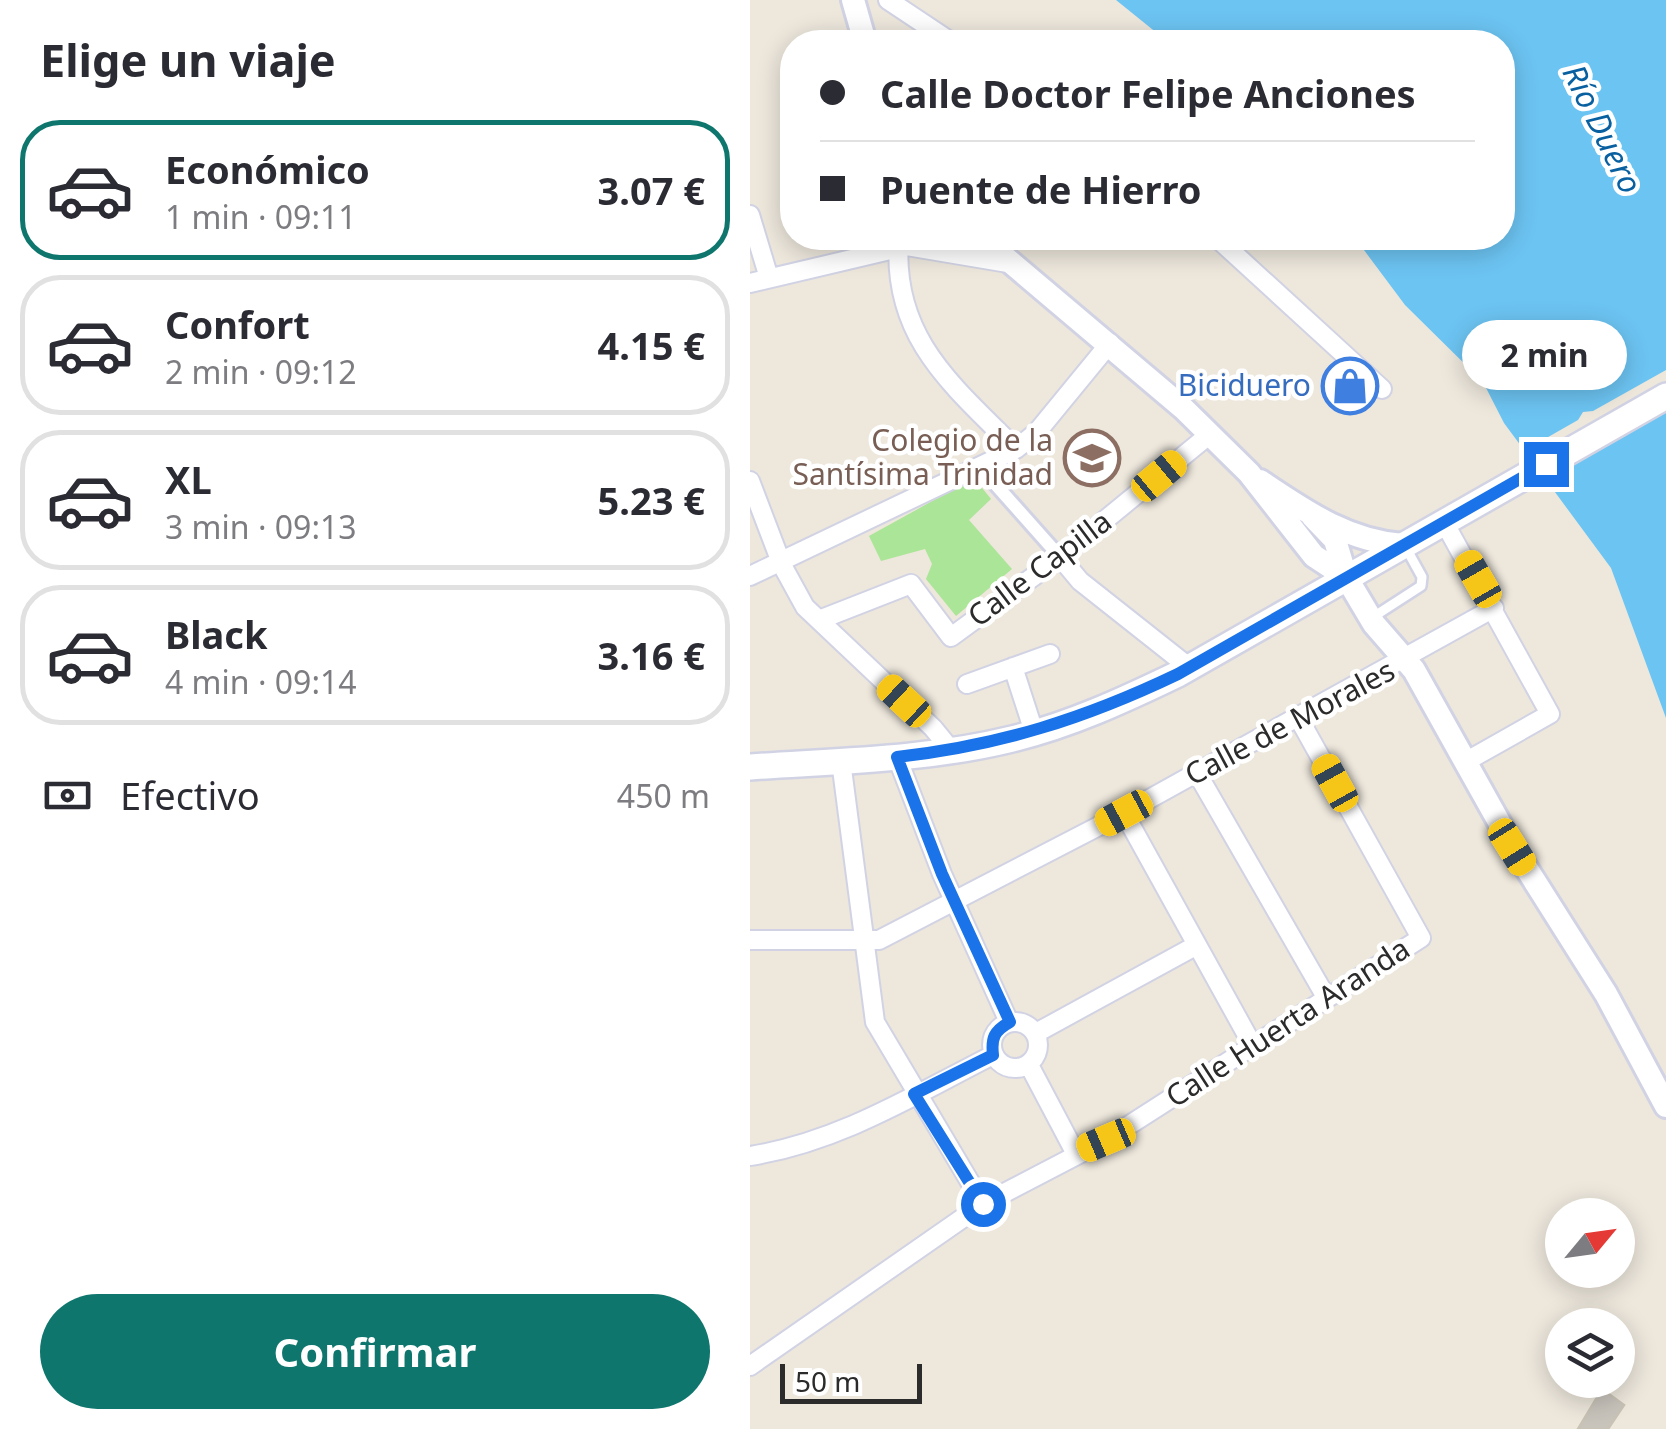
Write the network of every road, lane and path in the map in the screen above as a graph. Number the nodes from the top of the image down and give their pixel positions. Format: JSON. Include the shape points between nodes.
{"nodes":[{"id":1,"x":879,"y":0,"type":"edge"},
{"id":2,"x":888,"y":0,"type":"edge"},
{"id":3,"x":853,"y":2,"type":"edge"},
{"id":4,"x":861,"y":30,"type":"edge"},
{"id":5,"x":933,"y":30,"type":"edge"},
{"id":6,"x":750,"y":216,"type":"edge"},
{"id":7,"x":870,"y":250,"type":"edge"},
{"id":8,"x":900,"y":250,"type":"edge"},
{"id":9,"x":950,"y":250,"type":"edge"},
{"id":10,"x":996,"y":250,"type":"edge"},
{"id":11,"x":1230,"y":250,"type":"edge"},
{"id":12,"x":1012,"y":264,"type":"junction"},
{"id":13,"x":759,"y":280,"type":"edge"},
{"id":14,"x":1110,"y":342,"type":"junction"},
{"id":15,"x":1382,"y":389,"type":"dead end"},
{"id":16,"x":1666,"y":396,"type":"edge"},
{"id":17,"x":1210,"y":434,"type":"junction"},
{"id":18,"x":1016,"y":449,"type":"junction"},
{"id":19,"x":982,"y":468,"type":"junction"},
{"id":20,"x":1249,"y":473,"type":"junction"},
{"id":21,"x":750,"y":481,"type":"edge"},
{"id":22,"x":1312,"y":516,"type":"junction"},
{"id":23,"x":1444,"y":522,"type":"junction"},
{"id":24,"x":1403,"y":545,"type":"junction"},
{"id":25,"x":1060,"y":557,"type":"junction"},
{"id":26,"x":782,"y":565,"type":"junction"},
{"id":27,"x":750,"y":576,"type":"edge"},
{"id":28,"x":1346,"y":577,"type":"junction"},
{"id":29,"x":1494,"y":608,"type":"junction"},
{"id":30,"x":1370,"y":618,"type":"junction"},
{"id":31,"x":819,"y":620,"type":"junction"},
{"id":32,"x":1050,"y":654,"type":"dead end"},
{"id":33,"x":1406,"y":660,"type":"junction"},
{"id":34,"x":1013,"y":667,"type":"junction"},
{"id":35,"x":1190,"y":668,"type":"junction"},
{"id":36,"x":967,"y":684,"type":"dead end"},
{"id":37,"x":1298,"y":717,"type":"junction"},
{"id":38,"x":1034,"y":732,"type":"junction"},
{"id":39,"x":951,"y":750,"type":"junction"},
{"id":40,"x":897,"y":757,"type":"junction"},
{"id":41,"x":841,"y":762,"type":"junction"},
{"id":42,"x":1465,"y":762,"type":"junction"},
{"id":43,"x":750,"y":767,"type":"edge"},
{"id":44,"x":1197,"y":773,"type":"junction"},
{"id":45,"x":1124,"y":813,"type":"junction"},
{"id":46,"x":958,"y":901,"type":"junction"},
{"id":47,"x":864,"y":937,"type":"junction"},
{"id":48,"x":750,"y":940,"type":"edge"},
{"id":49,"x":1197,"y":945,"type":"junction"},
{"id":50,"x":1326,"y":997,"type":"junction"},
{"id":51,"x":1010,"y":1022,"type":"junction"},
{"id":52,"x":1036,"y":1033,"type":"junction"},
{"id":53,"x":1253,"y":1046,"type":"junction"},
{"id":54,"x":993,"y":1055,"type":"junction"},
{"id":55,"x":1028,"y":1065,"type":"junction"},
{"id":56,"x":914,"y":1094,"type":"junction"},
{"id":57,"x":1666,"y":1106,"type":"edge"},
{"id":58,"x":1076,"y":1154,"type":"junction"},
{"id":59,"x":750,"y":1156,"type":"edge"},
{"id":60,"x":983,"y":1204,"type":"junction"},
{"id":61,"x":750,"y":1366,"type":"edge"}],
"edges":[{"from":1,"to":3,"type":"street"},
{"from":2,"to":5,"type":"street"},
{"from":3,"to":4,"type":"street"},
{"from":6,"to":13,"type":"street"},
{"from":7,"to":13,"type":"street"},
{"from":8,"to":18,"type":"street","via":[[904,308],[927,356]]},
{"from":9,"to":12,"type":"street"},
{"from":10,"to":12,"type":"street"},
{"from":11,"to":15,"type":"street"},
{"from":12,"to":14,"type":"street"},
{"from":14,"to":17,"type":"street"},
{"from":14,"to":18,"type":"street"},
{"from":16,"to":23,"type":"main road"},
{"from":17,"to":20,"type":"street"},
{"from":17,"to":25,"type":"street","name":"Calle Capilla"},
{"from":18,"to":19,"type":"street"},
{"from":19,"to":25,"type":"street"},
{"from":19,"to":26,"type":"street"},
{"from":20,"to":22,"type":"street"},
{"from":20,"to":28,"type":"street","via":[[1314,556]]},
{"from":21,"to":26,"type":"street"},
{"from":22,"to":24,"type":"street","via":[[1355,535]]},
{"from":22,"to":28,"type":"street","via":[[1335,540]]},
{"from":23,"to":24,"type":"main road"},
{"from":23,"to":29,"type":"street"},
{"from":24,"to":28,"type":"main road"},
{"from":24,"to":30,"type":"lane","via":[[1421,586]]},
{"from":25,"to":31,"type":"street","name":"Calle Capilla","via":[[951,637],[911,584]]},
{"from":25,"to":35,"type":"street","via":[[1080,581]]},
{"from":26,"to":27,"type":"street"},
{"from":26,"to":31,"type":"street"},
{"from":28,"to":30,"type":"street"},
{"from":28,"to":35,"type":"main road"},
{"from":29,"to":33,"type":"street","name":"Calle de Morales"},
{"from":29,"to":42,"type":"street","via":[[1550,714]]},
{"from":30,"to":33,"type":"street"},
{"from":31,"to":39,"type":"street"},
{"from":32,"to":34,"type":"street"},
{"from":33,"to":37,"type":"street","name":"Calle de Morales"},
{"from":33,"to":42,"type":"street"},
{"from":34,"to":36,"type":"street"},
{"from":34,"to":38,"type":"street"},
{"from":35,"to":38,"type":"main road","via":[[1121,702]]},
{"from":37,"to":44,"type":"street","name":"Calle de Morales"},
{"from":37,"to":50,"type":"street","name":"Calle Huerta Aranda","via":[[1421,938]]},
{"from":38,"to":39,"type":"main road"},
{"from":39,"to":40,"type":"main road"},
{"from":40,"to":41,"type":"main road"},
{"from":40,"to":46,"type":"street"},
{"from":41,"to":43,"type":"main road"},
{"from":41,"to":47,"type":"street"},
{"from":42,"to":57,"type":"street"},
{"from":44,"to":45,"type":"street","name":"Calle de Morales"},
{"from":44,"to":50,"type":"street"},
{"from":45,"to":46,"type":"street","name":"Calle de Morales"},
{"from":45,"to":49,"type":"street"},
{"from":46,"to":47,"type":"street","name":"Calle de Morales","via":[[878,940]]},
{"from":46,"to":51,"type":"street"},
{"from":47,"to":48,"type":"street","name":"Calle de Morales"},
{"from":47,"to":56,"type":"street","via":[[875,1022]]},
{"from":49,"to":52,"type":"street"},
{"from":49,"to":53,"type":"street"},
{"from":50,"to":53,"type":"street","name":"Calle Huerta Aranda"},
{"from":51,"to":52,"type":"street"},
{"from":51,"to":54,"type":"street","via":[[997,1029]]},
{"from":52,"to":55,"type":"street","via":[[1038,1050]]},
{"from":53,"to":58,"type":"street","name":"Calle Huerta Aranda"},
{"from":54,"to":55,"type":"street","via":[[1009,1068]]},
{"from":54,"to":56,"type":"street"},
{"from":55,"to":58,"type":"street"},
{"from":56,"to":59,"type":"street","via":[[822,1139]]},
{"from":56,"to":60,"type":"street"},
{"from":58,"to":60,"type":"street","name":"Calle Huerta Aranda"},
{"from":60,"to":61,"type":"street","name":"Calle Huerta Aranda"}]}
